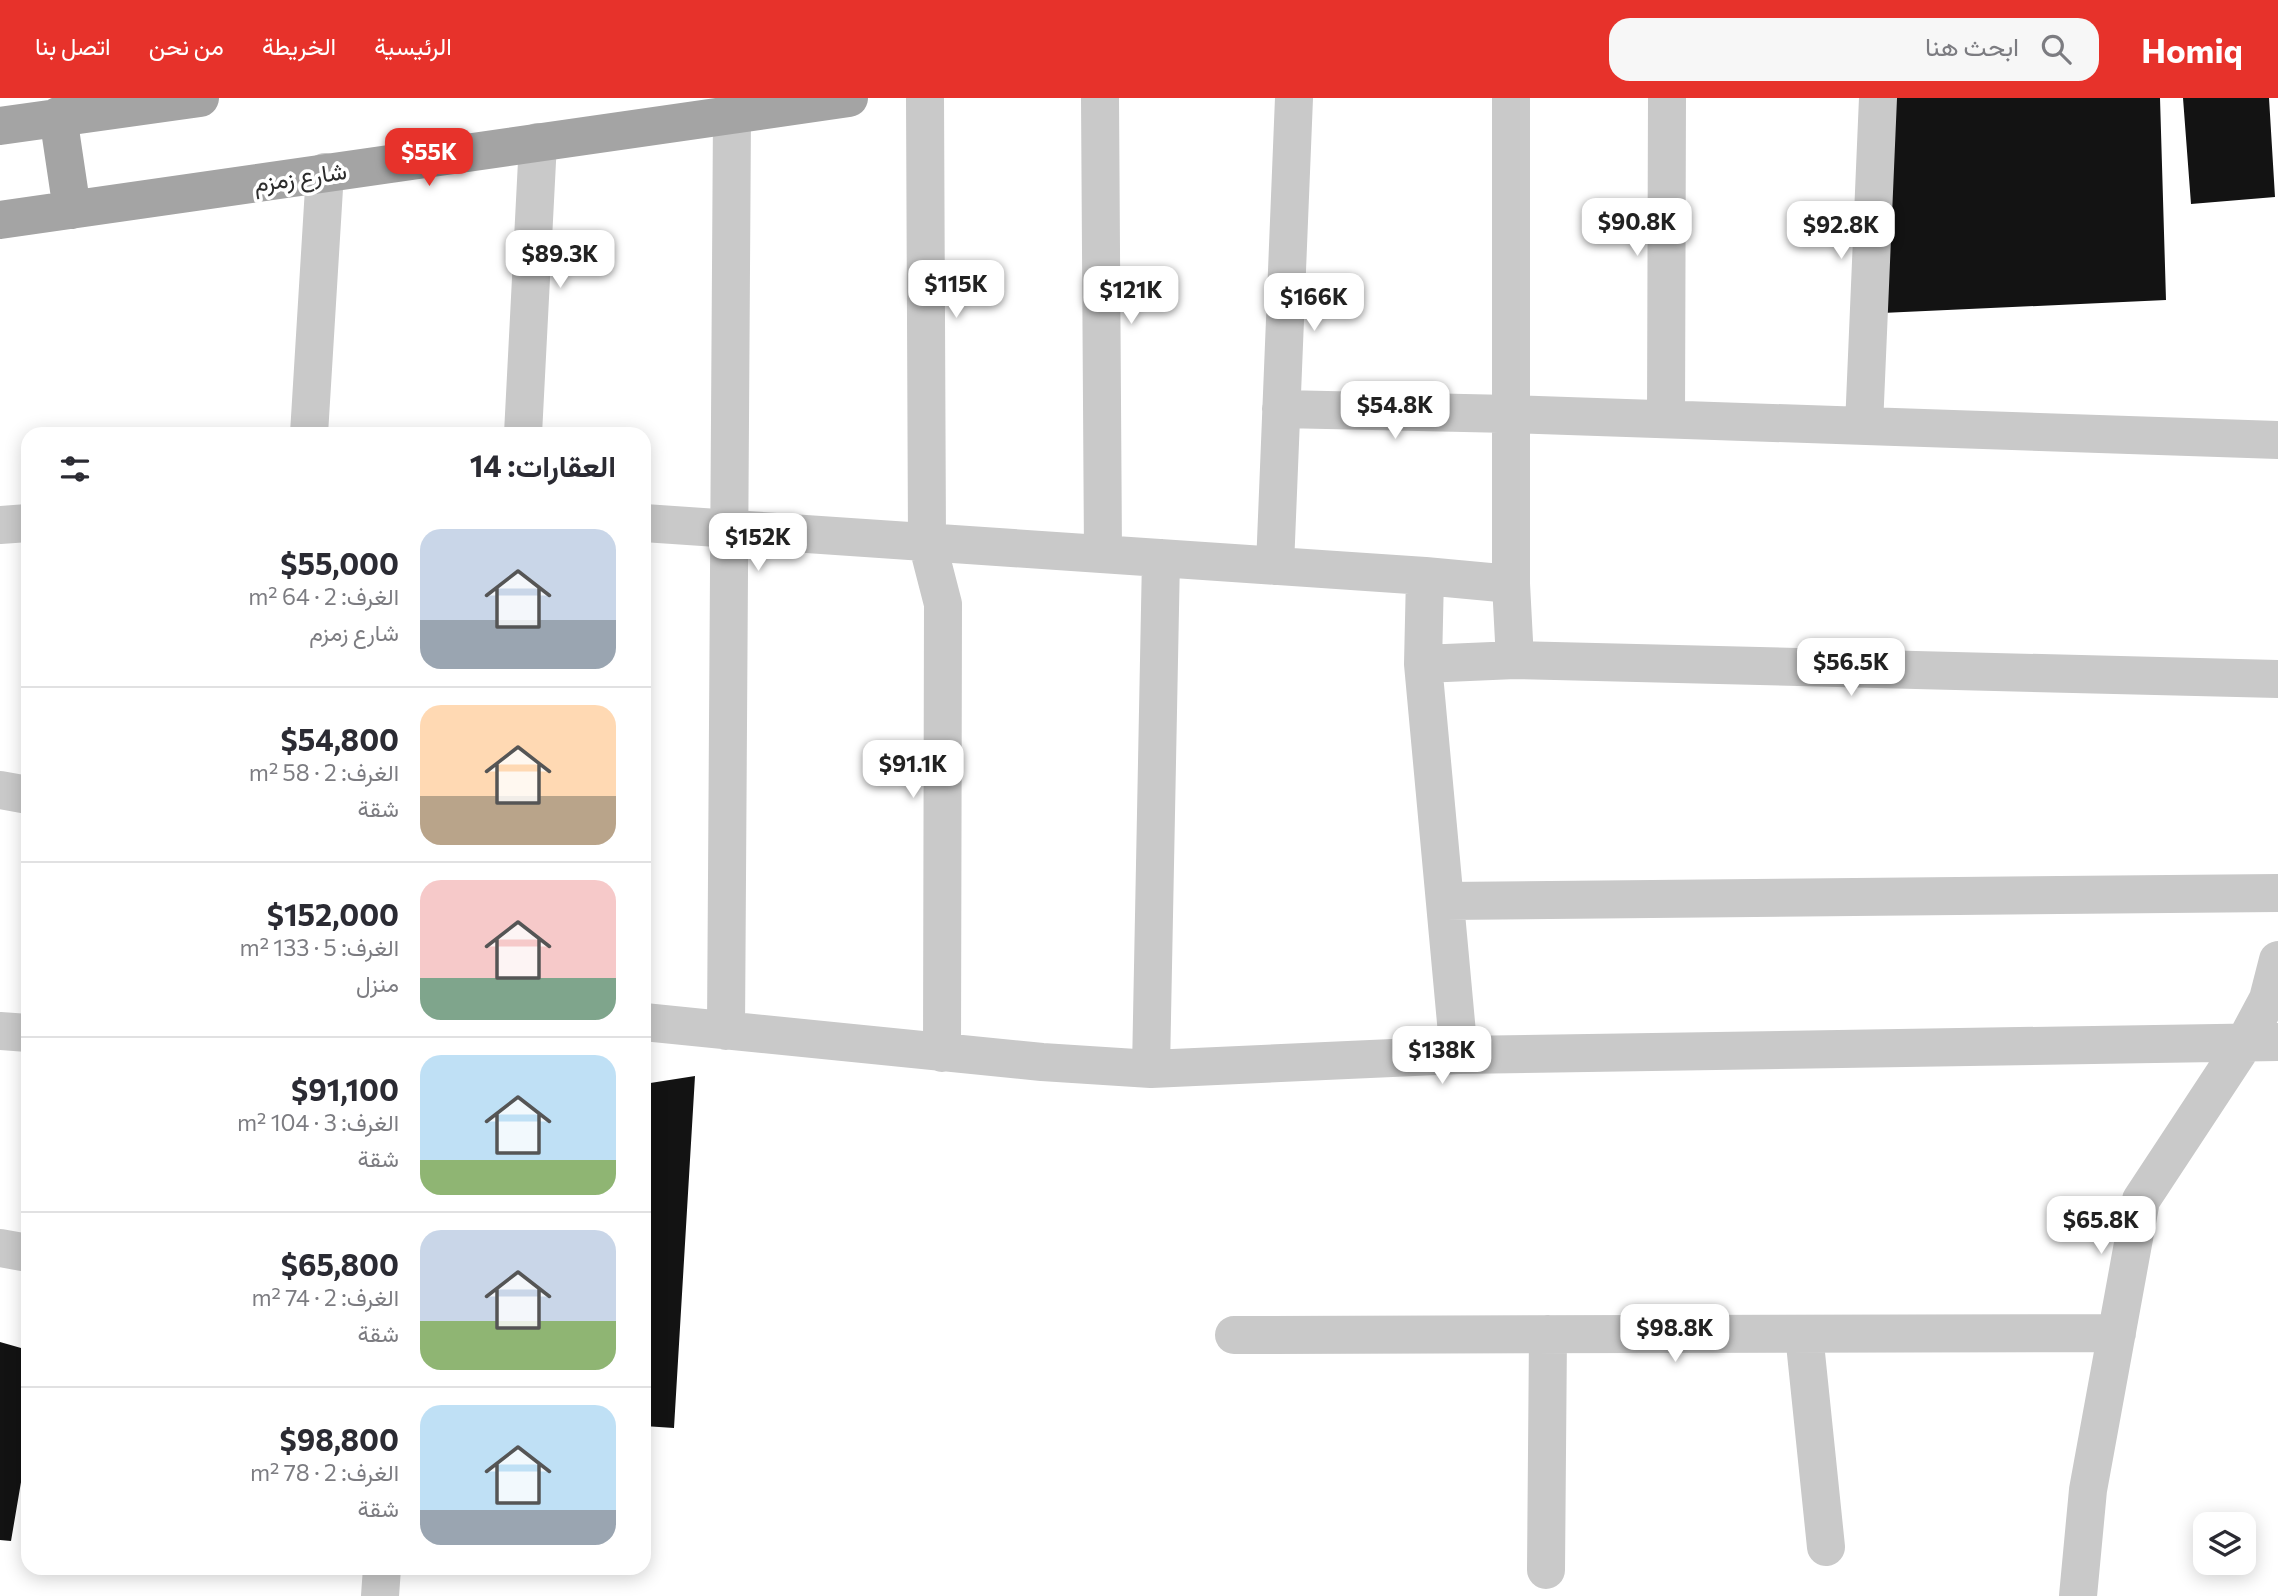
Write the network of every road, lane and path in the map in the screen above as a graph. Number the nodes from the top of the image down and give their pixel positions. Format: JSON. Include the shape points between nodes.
{"nodes":[{"id":1,"x":200,"y":98,"type":"edge"},
{"id":2,"x":849,"y":98,"type":"edge"},
{"id":3,"x":925,"y":98,"type":"edge"},
{"id":4,"x":1100,"y":98,"type":"edge"},
{"id":5,"x":1294,"y":98,"type":"edge"},
{"id":6,"x":1511,"y":98,"type":"edge"},
{"id":7,"x":1667,"y":98,"type":"edge"},
{"id":8,"x":1878,"y":98,"type":"edge"},
{"id":9,"x":732,"y":115,"type":"junction"},
{"id":10,"x":58,"y":116,"type":"junction"},
{"id":11,"x":0,"y":126,"type":"edge"},
{"id":12,"x":538,"y":142,"type":"junction"},
{"id":13,"x":325,"y":172,"type":"junction"},
{"id":14,"x":72,"y":210,"type":"junction"},
{"id":15,"x":0,"y":220,"type":"edge"},
{"id":16,"x":1281,"y":410,"type":"junction"},
{"id":17,"x":1510,"y":414,"type":"junction"},
{"id":18,"x":1666,"y":419,"type":"junction"},
{"id":19,"x":1864,"y":426,"type":"junction"},
{"id":20,"x":309,"y":427,"type":"edge"},
{"id":21,"x":523,"y":427,"type":"edge"},
{"id":22,"x":2278,"y":440,"type":"edge"},
{"id":23,"x":651,"y":523,"type":"edge"},
{"id":24,"x":21,"y":524,"type":"edge"},
{"id":25,"x":0,"y":525,"type":"edge"},
{"id":26,"x":729,"y":529,"type":"junction"},
{"id":27,"x":927,"y":542,"type":"junction"},
{"id":28,"x":1103,"y":554,"type":"junction"},
{"id":29,"x":1161,"y":558,"type":"junction"},
{"id":30,"x":1275,"y":566,"type":"junction"},
{"id":31,"x":1425,"y":576,"type":"junction"},
{"id":32,"x":1511,"y":584,"type":"junction"},
{"id":33,"x":1515,"y":660,"type":"junction"},
{"id":34,"x":1423,"y":664,"type":"junction"},
{"id":35,"x":2278,"y":679,"type":"edge"},
{"id":36,"x":0,"y":790,"type":"edge"},
{"id":37,"x":21,"y":794,"type":"edge"},
{"id":38,"x":2278,"y":893,"type":"edge"},
{"id":39,"x":1445,"y":901,"type":"junction"},
{"id":40,"x":2278,"y":960,"type":"edge"},
{"id":41,"x":651,"y":1023,"type":"edge"},
{"id":42,"x":0,"y":1031,"type":"edge"},
{"id":43,"x":726,"y":1031,"type":"junction"},
{"id":44,"x":21,"y":1032,"type":"edge"},
{"id":45,"x":2262,"y":1042,"type":"edge"},
{"id":46,"x":942,"y":1053,"type":"junction"},
{"id":47,"x":1459,"y":1055,"type":"junction"},
{"id":48,"x":1151,"y":1069,"type":"junction"},
{"id":49,"x":0,"y":1248,"type":"edge"},
{"id":50,"x":21,"y":1252,"type":"edge"},
{"id":51,"x":2117,"y":1333,"type":"junction"},
{"id":52,"x":1548,"y":1334,"type":"junction"},
{"id":53,"x":1804,"y":1334,"type":"junction"},
{"id":54,"x":1234,"y":1335,"type":"dead end"},
{"id":55,"x":1826,"y":1547,"type":"dead end"},
{"id":56,"x":1546,"y":1570,"type":"dead end"},
{"id":57,"x":382,"y":1575,"type":"edge"},
{"id":58,"x":380,"y":1596,"type":"edge"},
{"id":59,"x":2078,"y":1596,"type":"edge"}],
"edges":[{"from":1,"to":10,"type":"main road"},
{"from":2,"to":9,"type":"main road","name":"شارع زمزم"},
{"from":3,"to":27,"type":"street"},
{"from":4,"to":28,"type":"street"},
{"from":5,"to":16,"type":"street"},
{"from":6,"to":17,"type":"street"},
{"from":7,"to":18,"type":"street"},
{"from":8,"to":19,"type":"street"},
{"from":9,"to":12,"type":"main road","name":"شارع زمزم"},
{"from":9,"to":26,"type":"street"},
{"from":10,"to":11,"type":"main road"},
{"from":10,"to":14,"type":"main road"},
{"from":12,"to":13,"type":"main road","name":"شارع زمزم"},
{"from":12,"to":21,"type":"street"},
{"from":13,"to":14,"type":"main road","name":"شارع زمزم"},
{"from":13,"to":20,"type":"street"},
{"from":14,"to":15,"type":"main road","name":"شارع زمزم"},
{"from":16,"to":17,"type":"street"},
{"from":16,"to":30,"type":"street"},
{"from":17,"to":18,"type":"street"},
{"from":17,"to":32,"type":"street"},
{"from":18,"to":19,"type":"street"},
{"from":19,"to":22,"type":"street"},
{"from":23,"to":26,"type":"street"},
{"from":24,"to":25,"type":"street"},
{"from":26,"to":27,"type":"street"},
{"from":26,"to":43,"type":"street"},
{"from":27,"to":28,"type":"street"},
{"from":27,"to":46,"type":"street","via":[[943,604]]},
{"from":28,"to":29,"type":"street"},
{"from":29,"to":30,"type":"street"},
{"from":29,"to":48,"type":"street"},
{"from":30,"to":31,"type":"street"},
{"from":31,"to":32,"type":"street"},
{"from":31,"to":34,"type":"street"},
{"from":32,"to":33,"type":"street"},
{"from":33,"to":34,"type":"street"},
{"from":33,"to":35,"type":"street"},
{"from":34,"to":39,"type":"street"},
{"from":36,"to":37,"type":"street"},
{"from":38,"to":39,"type":"street"},
{"from":39,"to":47,"type":"street"},
{"from":40,"to":45,"type":"street"},
{"from":41,"to":43,"type":"street"},
{"from":42,"to":44,"type":"street"},
{"from":43,"to":46,"type":"street"},
{"from":45,"to":47,"type":"street"},
{"from":45,"to":51,"type":"street","via":[[2141,1200]]},
{"from":46,"to":48,"type":"street"},
{"from":47,"to":48,"type":"street"},
{"from":49,"to":50,"type":"street"},
{"from":51,"to":53,"type":"street"},
{"from":51,"to":59,"type":"street","via":[[2088,1490]]},
{"from":52,"to":53,"type":"street"},
{"from":52,"to":54,"type":"street"},
{"from":52,"to":56,"type":"street"},
{"from":53,"to":55,"type":"street"},
{"from":57,"to":58,"type":"street"}]}
